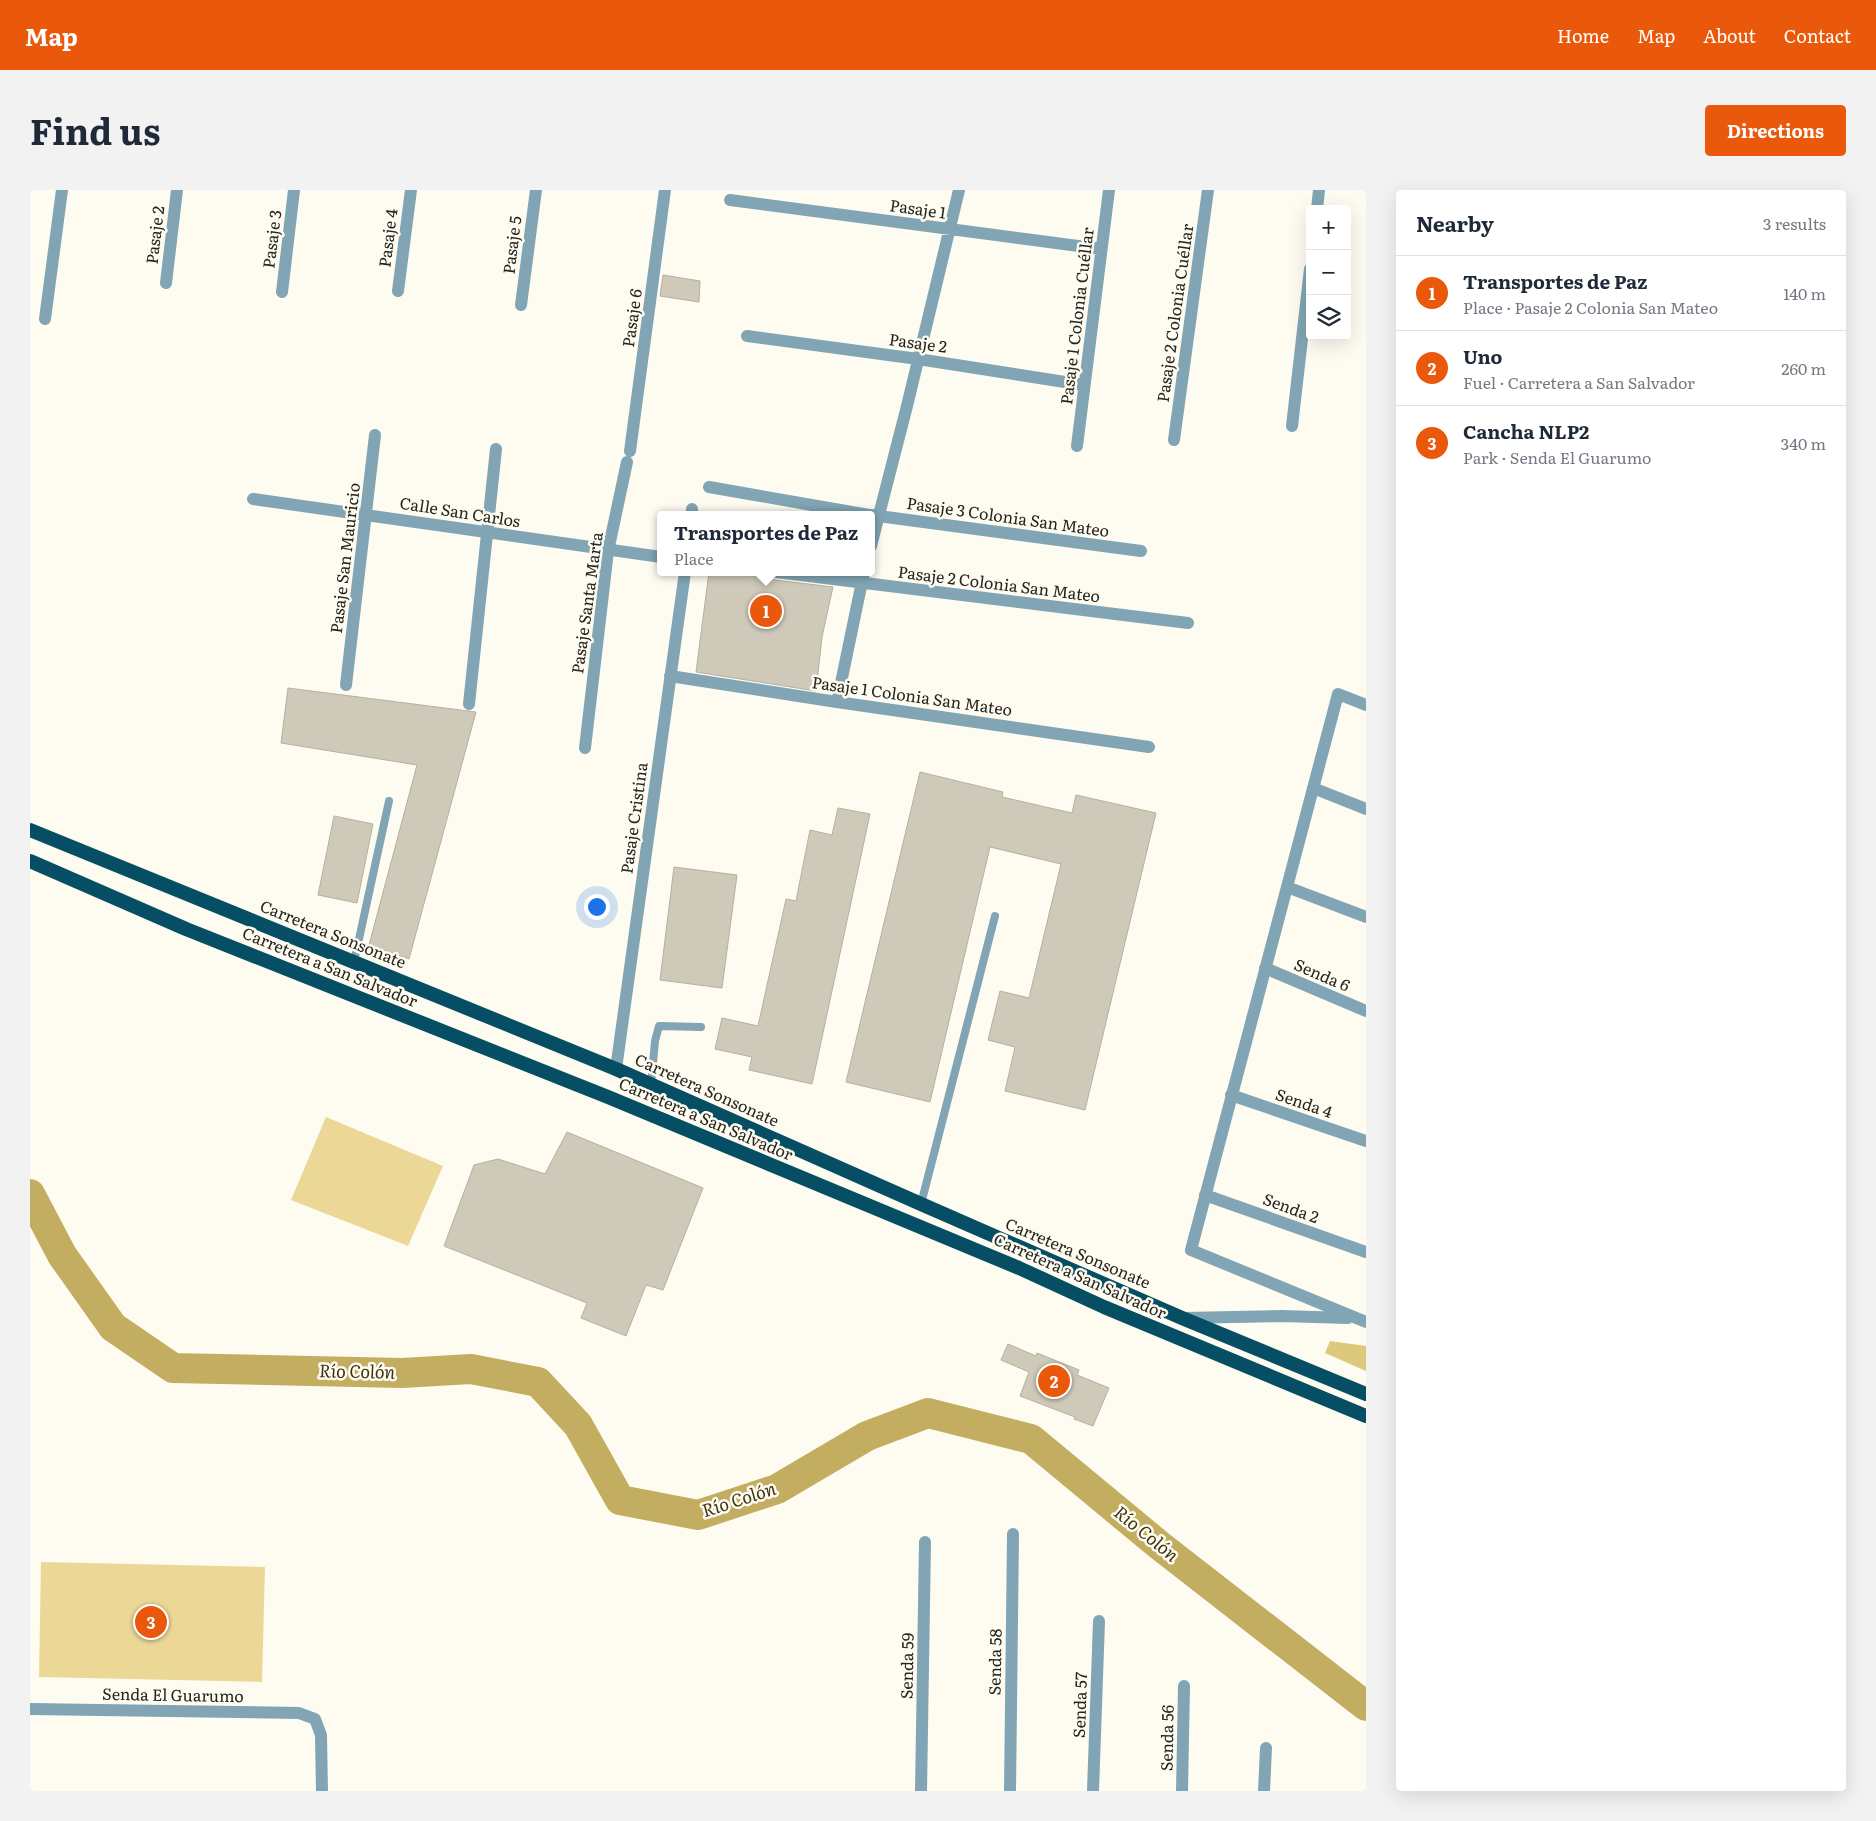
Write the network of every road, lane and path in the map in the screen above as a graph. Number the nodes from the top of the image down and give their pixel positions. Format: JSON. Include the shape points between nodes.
{"nodes":[{"id":1,"x":62,"y":190,"type":"edge"},
{"id":2,"x":177,"y":190,"type":"edge"},
{"id":3,"x":294,"y":190,"type":"edge"},
{"id":4,"x":411,"y":190,"type":"edge"},
{"id":5,"x":536,"y":190,"type":"edge"},
{"id":6,"x":665,"y":190,"type":"edge"},
{"id":7,"x":959,"y":190,"type":"edge"},
{"id":8,"x":1109,"y":190,"type":"edge"},
{"id":9,"x":1208,"y":190,"type":"edge"},
{"id":10,"x":1319,"y":190,"type":"edge"},
{"id":11,"x":730,"y":200,"type":"dead end"},
{"id":12,"x":1317,"y":205,"type":"edge"},
{"id":13,"x":949,"y":229,"type":"junction"},
{"id":14,"x":1101,"y":249,"type":"junction"},
{"id":15,"x":166,"y":283,"type":"dead end"},
{"id":16,"x":398,"y":291,"type":"dead end"},
{"id":17,"x":282,"y":292,"type":"dead end"},
{"id":18,"x":1307,"y":295,"type":"edge"},
{"id":19,"x":521,"y":305,"type":"dead end"},
{"id":20,"x":45,"y":319,"type":"dead end"},
{"id":21,"x":747,"y":336,"type":"dead end"},
{"id":22,"x":918,"y":359,"type":"junction"},
{"id":23,"x":1084,"y":386,"type":"junction"},
{"id":24,"x":1292,"y":426,"type":"dead end"},
{"id":25,"x":375,"y":435,"type":"dead end"},
{"id":26,"x":1174,"y":440,"type":"dead end"},
{"id":27,"x":1077,"y":446,"type":"dead end"},
{"id":28,"x":496,"y":449,"type":"dead end"},
{"id":29,"x":629,"y":457,"type":"joint"},
{"id":30,"x":709,"y":487,"type":"dead end"},
{"id":31,"x":253,"y":499,"type":"dead end"},
{"id":32,"x":850,"y":511,"type":"edge"},
{"id":33,"x":874,"y":511,"type":"edge"},
{"id":34,"x":366,"y":514,"type":"junction"},
{"id":35,"x":875,"y":515,"type":"edge"},
{"id":36,"x":487,"y":532,"type":"junction"},
{"id":37,"x":608,"y":551,"type":"junction"},
{"id":38,"x":1141,"y":551,"type":"dead end"},
{"id":39,"x":657,"y":557,"type":"edge"},
{"id":40,"x":684,"y":576,"type":"edge"},
{"id":41,"x":834,"y":576,"type":"edge"},
{"id":42,"x":863,"y":578,"type":"edge"},
{"id":43,"x":1188,"y":623,"type":"dead end"},
{"id":44,"x":670,"y":676,"type":"junction"},
{"id":45,"x":346,"y":685,"type":"dead end"},
{"id":46,"x":837,"y":702,"type":"junction"},
{"id":47,"x":469,"y":704,"type":"dead end"},
{"id":48,"x":1366,"y":705,"type":"edge"},
{"id":49,"x":1149,"y":747,"type":"dead end"},
{"id":50,"x":584,"y":748,"type":"dead end"},
{"id":51,"x":1313,"y":788,"type":"junction"},
{"id":52,"x":389,"y":801,"type":"dead end"},
{"id":53,"x":1366,"y":809,"type":"edge"},
{"id":54,"x":30,"y":830,"type":"edge"},
{"id":55,"x":30,"y":861,"type":"edge"},
{"id":56,"x":1287,"y":887,"type":"junction"},
{"id":57,"x":995,"y":916,"type":"dead end"},
{"id":58,"x":1366,"y":917,"type":"edge"},
{"id":59,"x":354,"y":962,"type":"junction"},
{"id":60,"x":1265,"y":968,"type":"junction"},
{"id":61,"x":1366,"y":1011,"type":"edge"},
{"id":62,"x":701,"y":1027,"type":"dead end"},
{"id":63,"x":616,"y":1069,"type":"junction"},
{"id":64,"x":651,"y":1085,"type":"junction"},
{"id":65,"x":1231,"y":1096,"type":"junction"},
{"id":66,"x":1366,"y":1141,"type":"edge"},
{"id":67,"x":1205,"y":1195,"type":"junction"},
{"id":68,"x":921,"y":1204,"type":"junction"},
{"id":69,"x":1366,"y":1252,"type":"edge"},
{"id":70,"x":1182,"y":1318,"type":"junction"},
{"id":71,"x":1362,"y":1320,"type":"edge"},
{"id":72,"x":1366,"y":1394,"type":"edge"},
{"id":73,"x":1366,"y":1416,"type":"edge"},
{"id":74,"x":1013,"y":1534,"type":"dead end"},
{"id":75,"x":925,"y":1542,"type":"dead end"},
{"id":76,"x":1099,"y":1620,"type":"dead end"},
{"id":77,"x":1184,"y":1686,"type":"dead end"},
{"id":78,"x":30,"y":1709,"type":"edge"},
{"id":79,"x":1266,"y":1748,"type":"dead end"},
{"id":80,"x":322,"y":1791,"type":"edge"},
{"id":81,"x":922,"y":1791,"type":"edge"},
{"id":82,"x":1010,"y":1791,"type":"edge"},
{"id":83,"x":1093,"y":1791,"type":"edge"},
{"id":84,"x":1182,"y":1791,"type":"edge"},
{"id":85,"x":1264,"y":1791,"type":"edge"}],
"edges":[{"from":1,"to":20,"type":"street"},
{"from":2,"to":15,"type":"street","name":"Pasaje 2"},
{"from":3,"to":17,"type":"street","name":"Pasaje 3"},
{"from":4,"to":16,"type":"street","name":"Pasaje 4"},
{"from":5,"to":19,"type":"street","name":"Pasaje 5"},
{"from":6,"to":29,"type":"street","name":"Pasaje 6"},
{"from":7,"to":13,"type":"street"},
{"from":8,"to":14,"type":"street","name":"Pasaje 1 Colonia Cuéllar"},
{"from":9,"to":26,"type":"street","name":"Pasaje 2 Colonia Cuéllar"},
{"from":10,"to":12,"type":"street"},
{"from":11,"to":13,"type":"street","name":"Pasaje 1"},
{"from":13,"to":14,"type":"street","name":"Pasaje 1"},
{"from":13,"to":22,"type":"street"},
{"from":14,"to":23,"type":"street","name":"Pasaje 1 Colonia Cuéllar"},
{"from":18,"to":24,"type":"street"},
{"from":21,"to":22,"type":"street","name":"Pasaje 2"},
{"from":22,"to":23,"type":"street","name":"Pasaje 2"},
{"from":22,"to":33,"type":"street","via":[[896,451]]},
{"from":23,"to":27,"type":"street","name":"Pasaje 1 Colonia Cuéllar"},
{"from":25,"to":34,"type":"street","name":"Pasaje San Mauricio"},
{"from":28,"to":36,"type":"street"},
{"from":29,"to":37,"type":"street","name":"Pasaje Santa Marta"},
{"from":30,"to":32,"type":"street","name":"Pasaje 3 Colonia San Mateo"},
{"from":31,"to":34,"type":"street","name":"Calle San Carlos"},
{"from":34,"to":36,"type":"street","name":"Calle San Carlos"},
{"from":34,"to":45,"type":"street","name":"Pasaje San Mauricio"},
{"from":35,"to":38,"type":"street","name":"Pasaje 3 Colonia San Mateo"},
{"from":36,"to":37,"type":"street","name":"Calle San Carlos"},
{"from":36,"to":47,"type":"street"},
{"from":37,"to":39,"type":"street","name":"Calle San Carlos"},
{"from":37,"to":50,"type":"street","name":"Pasaje Santa Marta"},
{"from":40,"to":44,"type":"street","name":"Pasaje Cristina"},
{"from":41,"to":42,"type":"street","name":"Pasaje 2 Colonia San Mateo"},
{"from":42,"to":43,"type":"street","name":"Pasaje 2 Colonia San Mateo"},
{"from":42,"to":46,"type":"street"},
{"from":44,"to":46,"type":"street","name":"Pasaje 1 Colonia San Mateo"},
{"from":44,"to":63,"type":"street","name":"Pasaje Cristina"},
{"from":46,"to":49,"type":"street","name":"Pasaje 1 Colonia San Mateo"},
{"from":48,"to":51,"type":"street","via":[[1338,694]]},
{"from":51,"to":53,"type":"street"},
{"from":51,"to":56,"type":"street"},
{"from":52,"to":59,"type":"lane"},
{"from":54,"to":59,"type":"highway","name":"Carretera Sonsonate"},
{"from":55,"to":73,"type":"highway","name":"Carretera a San Salvador","via":[[186,929],[608,1097]]},
{"from":56,"to":58,"type":"street"},
{"from":56,"to":60,"type":"street"},
{"from":57,"to":68,"type":"lane"},
{"from":59,"to":63,"type":"highway","name":"Carretera Sonsonate"},
{"from":60,"to":61,"type":"street","name":"Senda 6"},
{"from":60,"to":65,"type":"street"},
{"from":62,"to":64,"type":"lane","via":[[658,1026]]},
{"from":63,"to":64,"type":"highway","name":"Carretera Sonsonate"},
{"from":64,"to":68,"type":"highway","name":"Carretera Sonsonate"},
{"from":65,"to":66,"type":"street","name":"Senda 4"},
{"from":65,"to":67,"type":"street"},
{"from":67,"to":69,"type":"street","name":"Senda 2"},
{"from":67,"to":71,"type":"street","via":[[1191,1250]]},
{"from":68,"to":70,"type":"highway","name":"Carretera Sonsonate"},
{"from":70,"to":71,"type":"street","via":[[1282,1316]]},
{"from":70,"to":72,"type":"highway","name":"Carretera Sonsonate"},
{"from":74,"to":82,"type":"street","name":"Senda 58"},
{"from":75,"to":81,"type":"street","name":"Senda 59"},
{"from":76,"to":83,"type":"street","name":"Senda 57"},
{"from":77,"to":84,"type":"street","name":"Senda 56"},
{"from":78,"to":80,"type":"street","name":"Senda El Guarumo","via":[[299,1713],[315,1719],[321,1735]]},
{"from":79,"to":85,"type":"street"}]}
